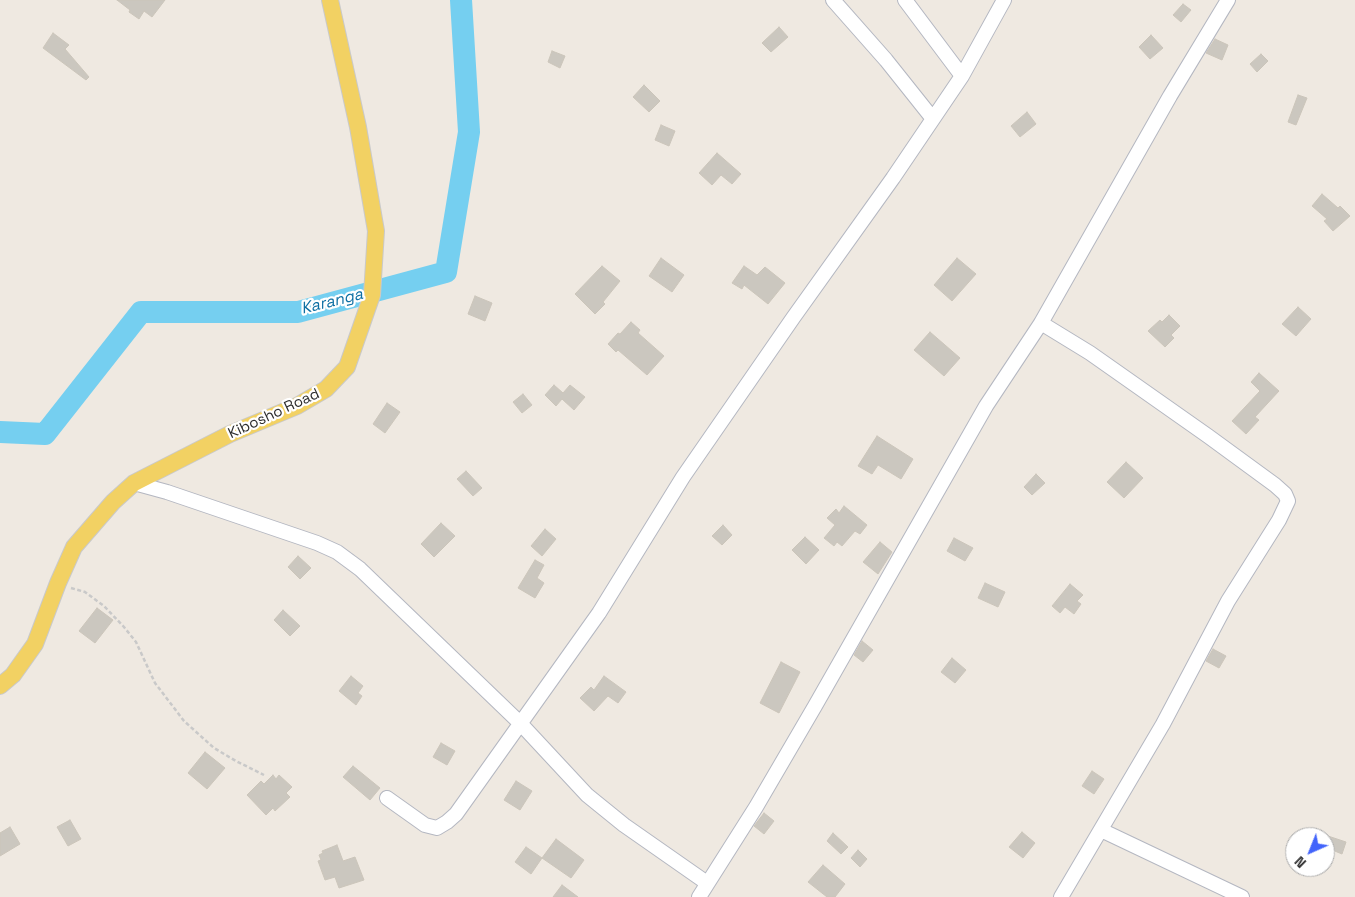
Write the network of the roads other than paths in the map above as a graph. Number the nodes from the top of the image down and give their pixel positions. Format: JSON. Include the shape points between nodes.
{"nodes":[{"id":1,"x":330,"y":0,"type":"edge"},
{"id":2,"x":833,"y":0,"type":"edge"},
{"id":3,"x":905,"y":0,"type":"edge"},
{"id":4,"x":1004,"y":0,"type":"edge"},
{"id":5,"x":1228,"y":0,"type":"edge"},
{"id":6,"x":962,"y":76,"type":"junction"},
{"id":7,"x":933,"y":119,"type":"junction"},
{"id":8,"x":1040,"y":323,"type":"junction"},
{"id":9,"x":134,"y":483,"type":"junction"},
{"id":10,"x":0,"y":686,"type":"edge"},
{"id":11,"x":520,"y":723,"type":"junction"},
{"id":12,"x":387,"y":798,"type":"dead end"},
{"id":13,"x":1102,"y":830,"type":"junction"},
{"id":14,"x":707,"y":883,"type":"junction"},
{"id":15,"x":1066,"y":896,"type":"edge"},
{"id":16,"x":699,"y":897,"type":"edge"},
{"id":17,"x":1242,"y":897,"type":"edge"}],
"edges":[{"from":1,"to":9,"type":"main road","name":"Kibosho Road","via":[[358,127],[376,231],[372,295],[347,367],[326,389],[297,406],[230,434]]},
{"from":2,"to":7,"type":"street"},
{"from":3,"to":6,"type":"street"},
{"from":4,"to":6,"type":"street"},
{"from":5,"to":8,"type":"street"},
{"from":6,"to":7,"type":"street"},
{"from":7,"to":11,"type":"street","via":[[683,477],[599,613]]},
{"from":8,"to":13,"type":"street","via":[[1090,353],[1223,447],[1275,485],[1288,502],[1228,600],[1163,724]]},
{"from":8,"to":14,"type":"street","via":[[986,406],[816,706]]},
{"from":9,"to":10,"type":"main road","name":"Kibosho Road","via":[[112,502],[74,547],[36,644],[13,676]]},
{"from":9,"to":11,"type":"street","via":[[317,542],[337,552],[360,569]]},
{"from":11,"to":12,"type":"street","via":[[456,814],[437,828],[425,825]]},
{"from":11,"to":14,"type":"street","via":[[586,795]]},
{"from":13,"to":15,"type":"street"},
{"from":13,"to":17,"type":"street"},
{"from":14,"to":16,"type":"street"}]}
